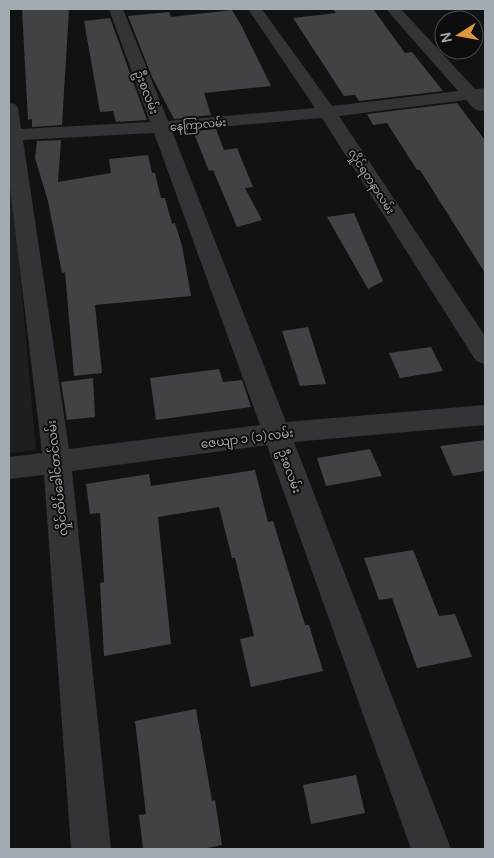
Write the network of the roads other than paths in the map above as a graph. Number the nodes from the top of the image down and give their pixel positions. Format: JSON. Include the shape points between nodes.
{"nodes":[{"id":1,"x":116,"y":9,"type":"edge"},
{"id":2,"x":255,"y":9,"type":"edge"},
{"id":3,"x":393,"y":9,"type":"edge"},
{"id":4,"x":478,"y":94,"type":"edge"},
{"id":5,"x":485,"y":111,"type":"edge"},
{"id":6,"x":327,"y":112,"type":"junction"},
{"id":7,"x":10,"y":126,"type":"edge"},
{"id":8,"x":161,"y":127,"type":"junction"},
{"id":9,"x":485,"y":355,"type":"edge"},
{"id":10,"x":485,"y":415,"type":"edge"},
{"id":11,"x":276,"y":433,"type":"junction"},
{"id":12,"x":57,"y":462,"type":"junction"},
{"id":13,"x":9,"y":468,"type":"edge"},
{"id":14,"x":91,"y":849,"type":"edge"},
{"id":15,"x":431,"y":849,"type":"edge"}],
"edges":[{"from":1,"to":8,"type":"street","name":"ဦးစလမ်း"},
{"from":2,"to":6,"type":"street","name":"လှိုင်ရတနာလမ်း"},
{"from":3,"to":4,"type":"street"},
{"from":4,"to":5,"type":"street"},
{"from":4,"to":6,"type":"street","name":"နေကြာလမ်း"},
{"from":6,"to":8,"type":"street","name":"နေကြာလမ်း"},
{"from":6,"to":9,"type":"street","name":"လှိုင်ရတနာလမ်း"},
{"from":7,"to":8,"type":"street","name":"နေကြာလမ်း"},
{"from":7,"to":12,"type":"street","name":"လှိုင်ထိပ်ခေါင်တင်လမ်း"},
{"from":8,"to":11,"type":"street","name":"ဦးစလမ်း"},
{"from":10,"to":11,"type":"street","name":"ဇေယျာ ၁ (၁)လမ်း"},
{"from":11,"to":12,"type":"street","name":"ဇေယျာ ၁ (၁)လမ်း"},
{"from":11,"to":15,"type":"street","name":"ဦးစလမ်း"},
{"from":12,"to":13,"type":"street","name":"ဇေယျာ ၁ (၁)လမ်း"},
{"from":12,"to":14,"type":"street","name":"လှိုင်ထိပ်ခေါင်တင်လမ်း"}]}
